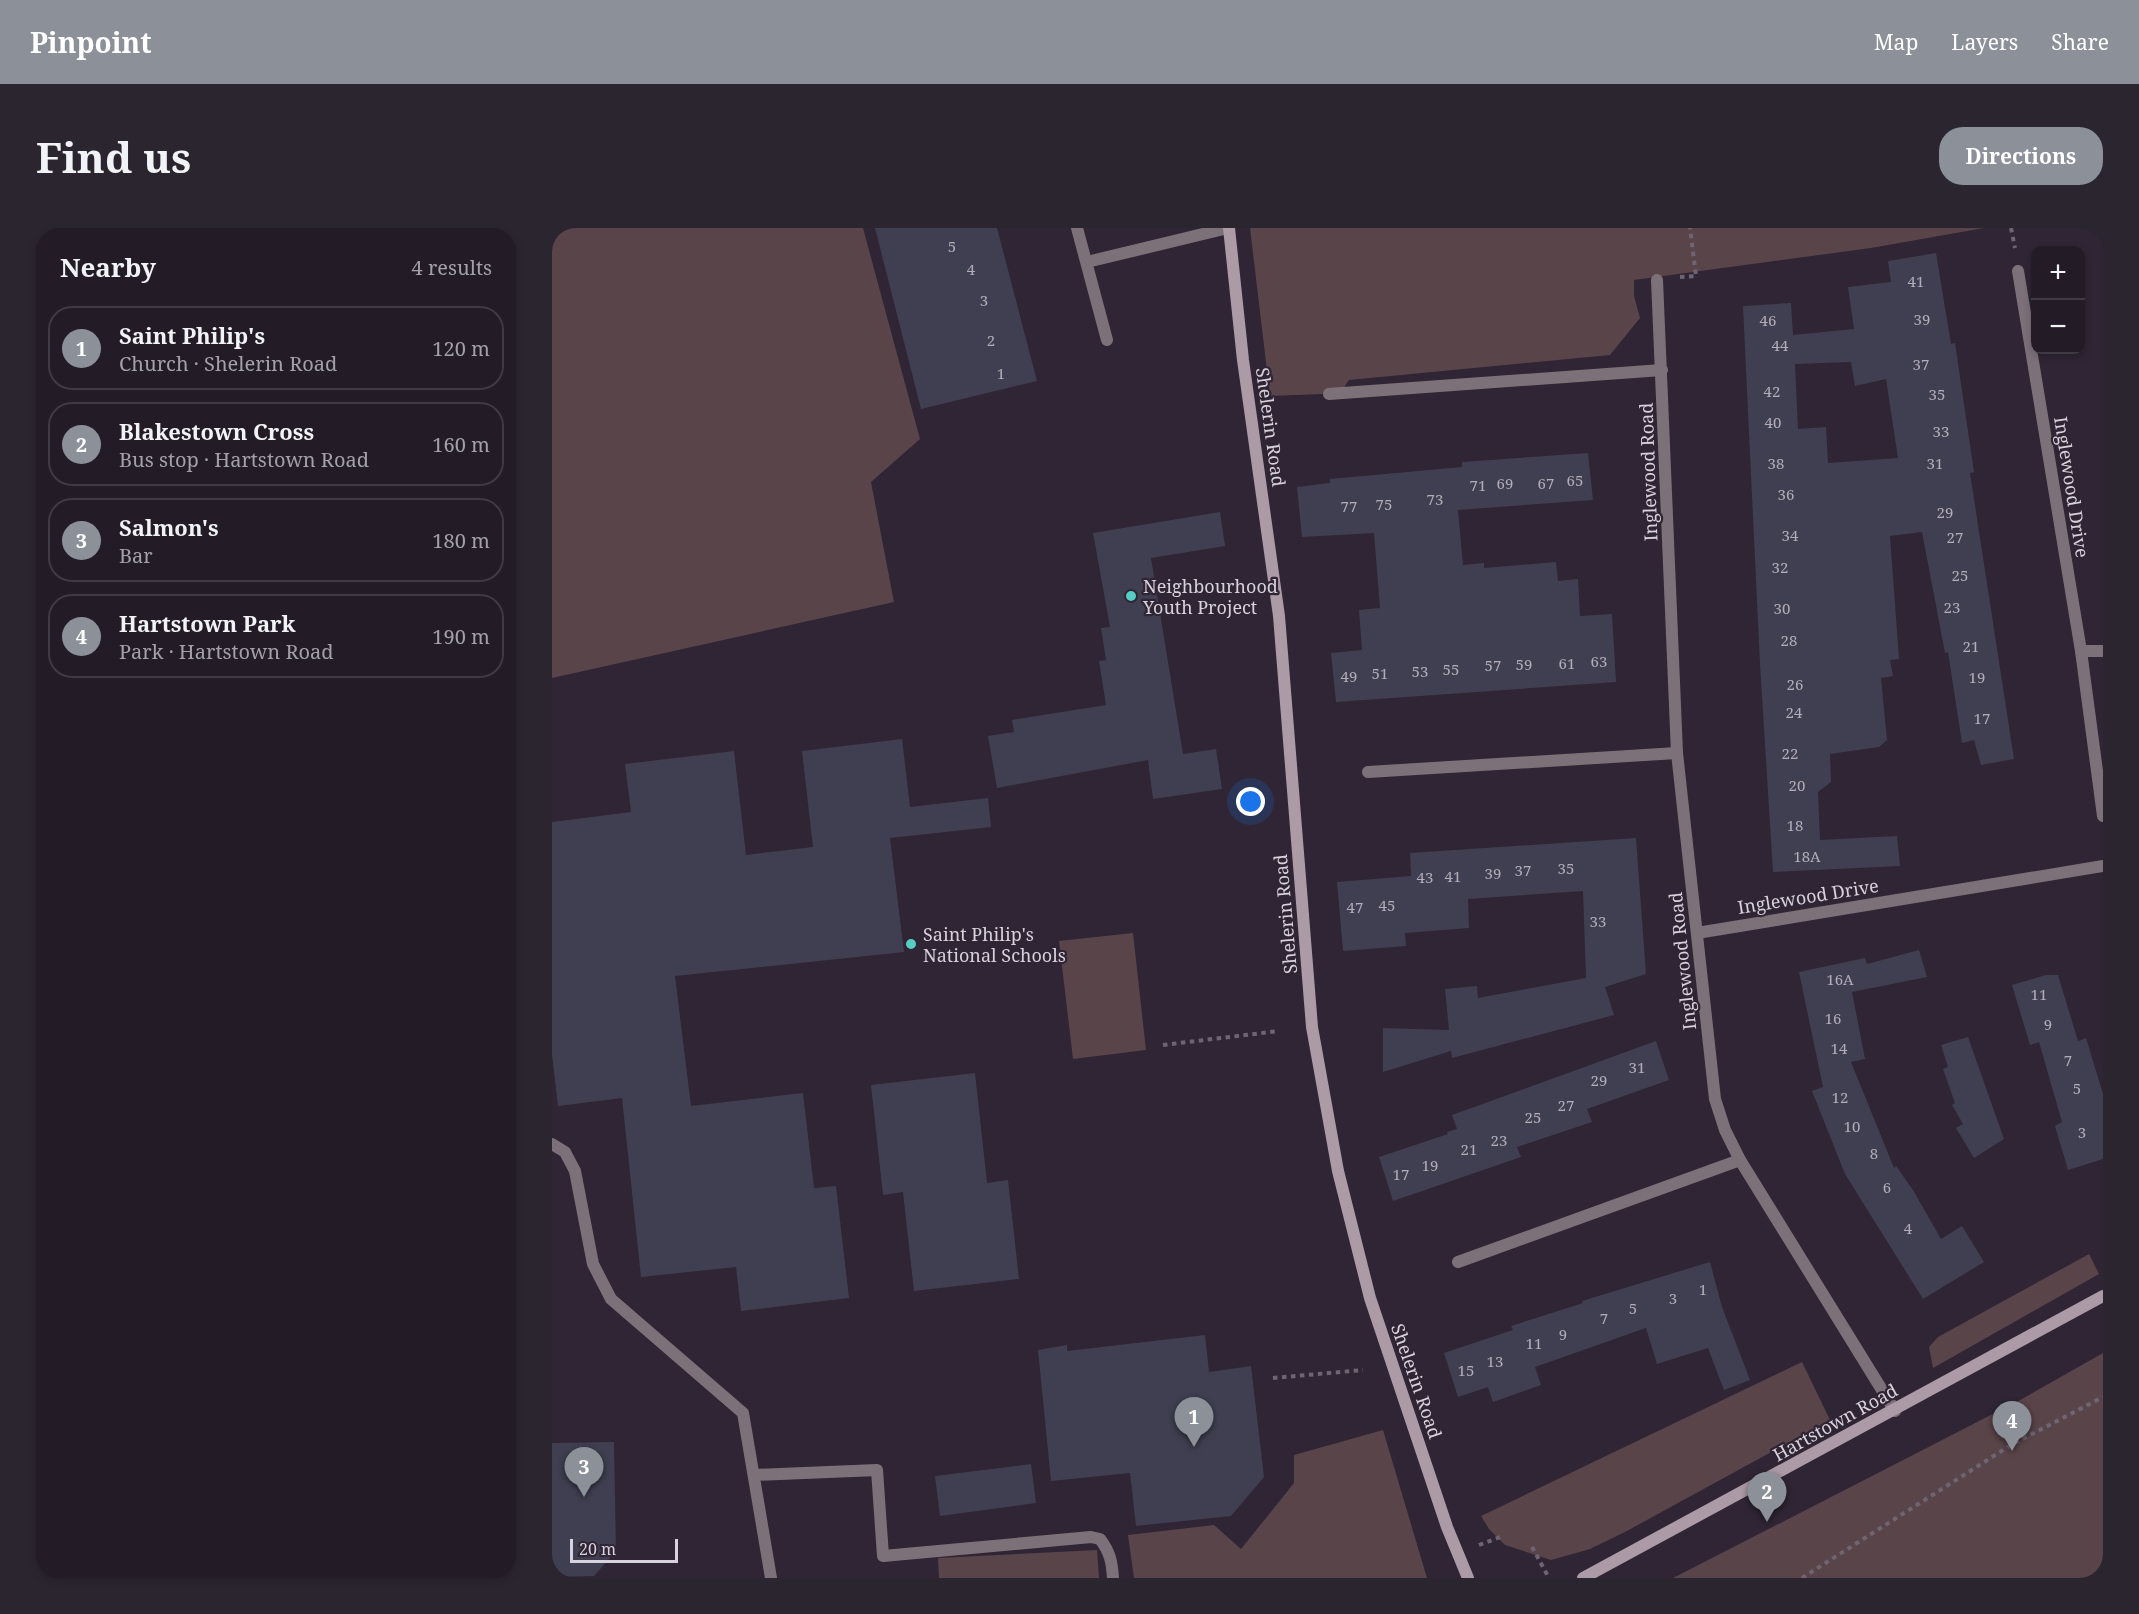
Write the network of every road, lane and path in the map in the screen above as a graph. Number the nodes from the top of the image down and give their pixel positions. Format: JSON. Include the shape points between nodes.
{"nodes":[{"id":1,"x":1077,"y":228,"type":"edge"},
{"id":2,"x":1229,"y":228,"type":"edge"},
{"id":3,"x":1087,"y":262,"type":"junction"},
{"id":4,"x":2018,"y":271,"type":"dead end"},
{"id":5,"x":1657,"y":280,"type":"dead end"},
{"id":6,"x":1107,"y":339,"type":"dead end"},
{"id":7,"x":1662,"y":370,"type":"junction"},
{"id":8,"x":1329,"y":394,"type":"dead end"},
{"id":9,"x":2081,"y":651,"type":"junction"},
{"id":10,"x":2103,"y":651,"type":"edge"},
{"id":11,"x":1677,"y":753,"type":"junction"},
{"id":12,"x":1368,"y":772,"type":"dead end"},
{"id":13,"x":2103,"y":816,"type":"edge"},
{"id":14,"x":2103,"y":866,"type":"edge"},
{"id":15,"x":1697,"y":933,"type":"junction"},
{"id":16,"x":1279,"y":1031,"type":"dead end"},
{"id":17,"x":1163,"y":1045,"type":"dead end"},
{"id":18,"x":552,"y":1144,"type":"edge"},
{"id":19,"x":1740,"y":1160,"type":"junction"},
{"id":20,"x":1458,"y":1262,"type":"dead end"},
{"id":21,"x":2103,"y":1296,"type":"edge"},
{"id":22,"x":1363,"y":1370,"type":"dead end"},
{"id":23,"x":1273,"y":1378,"type":"dead end"},
{"id":24,"x":2103,"y":1397,"type":"edge"},
{"id":25,"x":1895,"y":1411,"type":"junction"},
{"id":26,"x":754,"y":1475,"type":"junction"},
{"id":27,"x":1532,"y":1547,"type":"dead end"},
{"id":28,"x":771,"y":1578,"type":"edge"},
{"id":29,"x":1113,"y":1578,"type":"edge"},
{"id":30,"x":1468,"y":1578,"type":"edge"},
{"id":31,"x":1549,"y":1578,"type":"edge"},
{"id":32,"x":1583,"y":1578,"type":"edge"},
{"id":33,"x":1802,"y":1578,"type":"edge"}],
"edges":[{"from":1,"to":3,"type":"street"},
{"from":2,"to":3,"type":"street"},
{"from":2,"to":30,"type":"street","name":"Shelerin Road","via":[[1279,616],[1316,1049],[1338,1171],[1370,1298]]},
{"from":3,"to":6,"type":"street"},
{"from":4,"to":9,"type":"street","name":"Inglewood Drive"},
{"from":5,"to":7,"type":"street","name":"Inglewood Road"},
{"from":7,"to":8,"type":"street"},
{"from":7,"to":11,"type":"street","name":"Inglewood Road"},
{"from":9,"to":10,"type":"street"},
{"from":9,"to":13,"type":"street","name":"Inglewood Drive"},
{"from":11,"to":12,"type":"street"},
{"from":11,"to":15,"type":"street","name":"Inglewood Road"},
{"from":14,"to":15,"type":"street","name":"Inglewood Drive"},
{"from":15,"to":19,"type":"street","name":"Inglewood Road","via":[[1715,1099]]},
{"from":16,"to":17,"type":"path"},
{"from":18,"to":26,"type":"street","via":[[565,1152],[575,1171],[593,1264],[601,1283],[611,1299],[744,1413]]},
{"from":19,"to":20,"type":"street"},
{"from":19,"to":25,"type":"street","name":"Inglewood Road"},
{"from":21,"to":25,"type":"street","name":"Hartstown Road"},
{"from":22,"to":23,"type":"path"},
{"from":24,"to":33,"type":"path","via":[[2011,1445]]},
{"from":25,"to":32,"type":"street","name":"Hartstown Road"},
{"from":26,"to":28,"type":"street"},
{"from":26,"to":29,"type":"street","via":[[877,1470],[883,1556],[1091,1537],[1100,1539],[1107,1548]]},
{"from":27,"to":31,"type":"path"}]}
